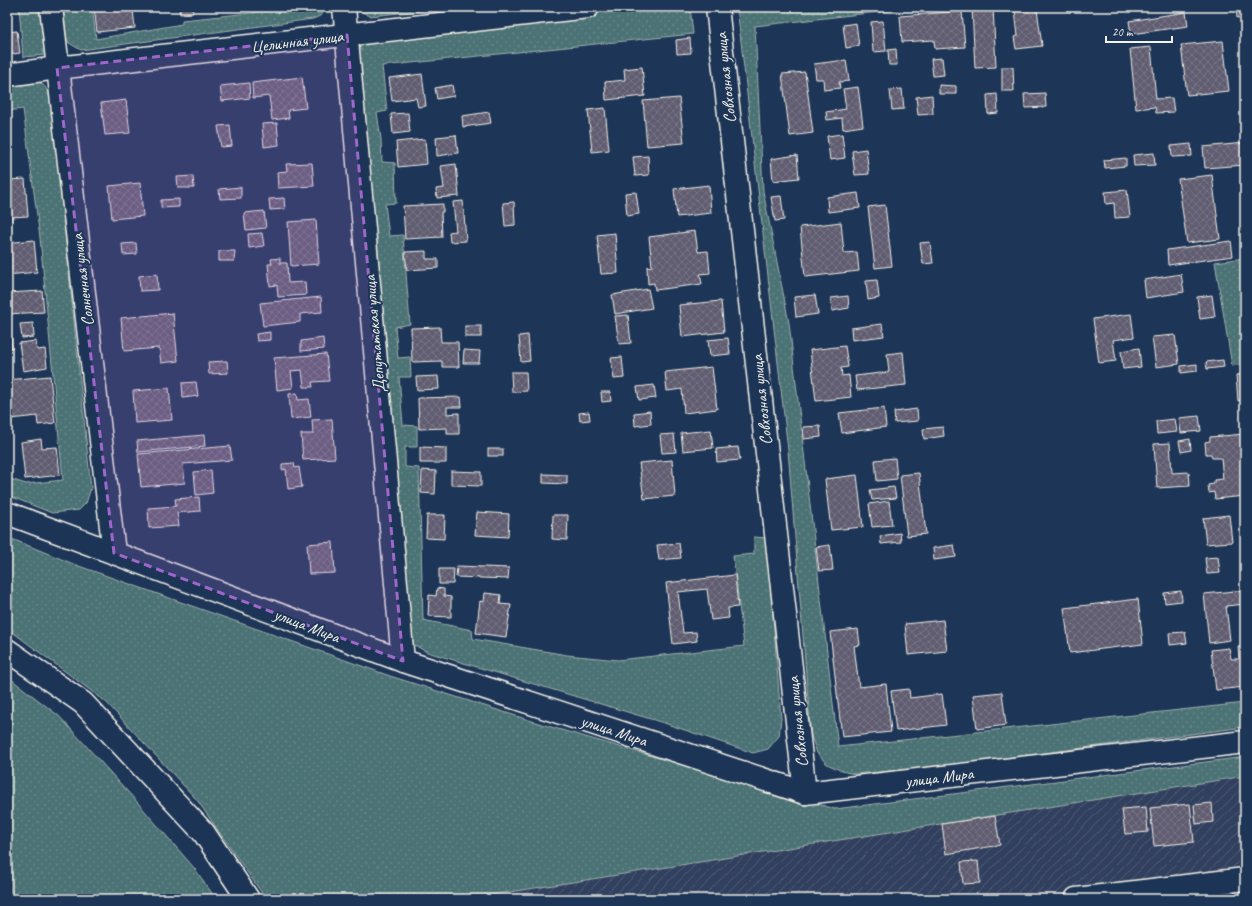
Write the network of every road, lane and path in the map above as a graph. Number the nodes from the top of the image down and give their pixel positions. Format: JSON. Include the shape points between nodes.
{"nodes":[{"id":1,"x":51,"y":7,"type":"edge"},
{"id":2,"x":344,"y":7,"type":"edge"},
{"id":3,"x":588,"y":7,"type":"edge"},
{"id":4,"x":717,"y":7,"type":"edge"},
{"id":5,"x":347,"y":35,"type":"junction"},
{"id":6,"x":57,"y":68,"type":"junction"},
{"id":7,"x":7,"y":75,"type":"edge"},
{"id":8,"x":7,"y":513,"type":"edge"},
{"id":9,"x":114,"y":553,"type":"junction"},
{"id":10,"x":7,"y":650,"type":"edge"},
{"id":11,"x":403,"y":661,"type":"junction"},
{"id":12,"x":1245,"y":742,"type":"edge"},
{"id":13,"x":805,"y":793,"type":"junction"},
{"id":14,"x":1245,"y":879,"type":"edge"},
{"id":15,"x":1171,"y":894,"type":"edge"},
{"id":16,"x":248,"y":899,"type":"edge"},
{"id":17,"x":1076,"y":899,"type":"edge"}],
"edges":[{"from":1,"to":6,"type":"street","name":"Солнечная улица"},
{"from":2,"to":5,"type":"street","name":"Депутатская улица"},
{"from":3,"to":5,"type":"street","name":"Целинная улица"},
{"from":4,"to":13,"type":"street","name":"Совхозная улица"},
{"from":5,"to":6,"type":"street","name":"Целинная улица"},
{"from":5,"to":11,"type":"street","name":"Депутатская улица"},
{"from":6,"to":7,"type":"street","name":"Целинная улица"},
{"from":6,"to":9,"type":"street","name":"Солнечная улица"},
{"from":8,"to":9,"type":"street","name":"улица Мира"},
{"from":9,"to":11,"type":"street","name":"улица Мира"},
{"from":10,"to":16,"type":"street","via":[[83,703],[204,833]]},
{"from":11,"to":13,"type":"street","name":"улица Мира"},
{"from":12,"to":13,"type":"street","name":"улица Мира"},
{"from":14,"to":15,"type":"street"},
{"from":15,"to":17,"type":"street"}]}
